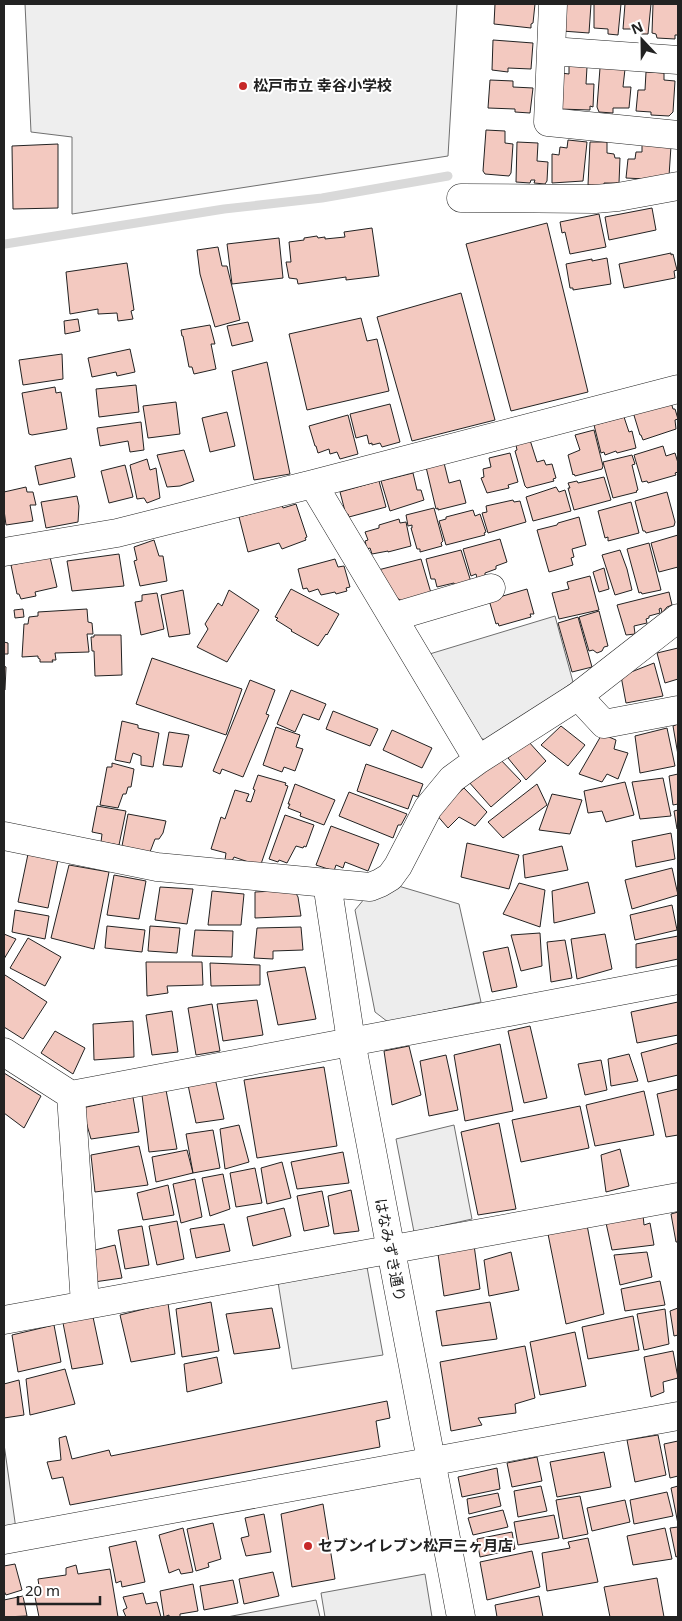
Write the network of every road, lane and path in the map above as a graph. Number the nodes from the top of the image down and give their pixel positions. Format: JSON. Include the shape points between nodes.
{"nodes":[{"id":1,"x":553,"y":4,"type":"edge"},
{"id":2,"x":551,"y":51,"type":"junction"},
{"id":3,"x":678,"y":60,"type":"edge"},
{"id":4,"x":678,"y":135,"type":"edge"},
{"id":5,"x":678,"y":186,"type":"edge"},
{"id":6,"x":461,"y":198,"type":"dead end"},
{"id":7,"x":678,"y":388,"type":"edge"},
{"id":8,"x":313,"y":484,"type":"junction"},
{"id":9,"x":4,"y":552,"type":"edge"},
{"id":10,"x":491,"y":588,"type":"dead end"},
{"id":11,"x":392,"y":617,"type":"junction"},
{"id":12,"x":678,"y":618,"type":"edge"},
{"id":13,"x":578,"y":696,"type":"junction"},
{"id":14,"x":678,"y":710,"type":"edge"},
{"id":15,"x":478,"y":760,"type":"junction"},
{"id":16,"x":4,"y":836,"type":"edge"},
{"id":17,"x":327,"y":882,"type":"junction"},
{"id":18,"x":678,"y":980,"type":"edge"},
{"id":19,"x":351,"y":1042,"type":"junction"},
{"id":20,"x":4,"y":1052,"type":"edge"},
{"id":21,"x":71,"y":1094,"type":"junction"},
{"id":22,"x":678,"y":1197,"type":"edge"},
{"id":23,"x":390,"y":1250,"type":"junction"},
{"id":24,"x":85,"y":1304,"type":"junction"},
{"id":25,"x":4,"y":1320,"type":"edge"},
{"id":26,"x":678,"y":1416,"type":"edge"},
{"id":27,"x":431,"y":1463,"type":"junction"},
{"id":28,"x":4,"y":1540,"type":"edge"},
{"id":29,"x":461,"y":1617,"type":"edge"}],
"edges":[{"from":1,"to":2,"type":"street"},
{"from":2,"to":3,"type":"street"},
{"from":2,"to":4,"type":"street","via":[[548,122]]},
{"from":5,"to":6,"type":"street","via":[[595,199]]},
{"from":7,"to":8,"type":"street"},
{"from":8,"to":9,"type":"street","via":[[117,533]]},
{"from":8,"to":11,"type":"street"},
{"from":10,"to":11,"type":"street"},
{"from":11,"to":15,"type":"street"},
{"from":12,"to":13,"type":"street"},
{"from":13,"to":14,"type":"street","via":[[604,724]]},
{"from":13,"to":15,"type":"street"},
{"from":15,"to":17,"type":"street","via":[[452,779],[428,808],[390,877],[370,886]]},
{"from":16,"to":17,"type":"street","via":[[157,867]]},
{"from":17,"to":19,"type":"street","name":"はなみずき通り"},
{"from":18,"to":19,"type":"street"},
{"from":19,"to":21,"type":"street"},
{"from":19,"to":23,"type":"street","name":"はなみずき通り"},
{"from":20,"to":21,"type":"street"},
{"from":21,"to":24,"type":"street"},
{"from":22,"to":23,"type":"street"},
{"from":23,"to":24,"type":"street"},
{"from":23,"to":27,"type":"street","name":"はなみずき通り"},
{"from":24,"to":25,"type":"street"},
{"from":26,"to":27,"type":"street"},
{"from":27,"to":28,"type":"street"},
{"from":27,"to":29,"type":"street","name":"はなみずき通り"}]}
